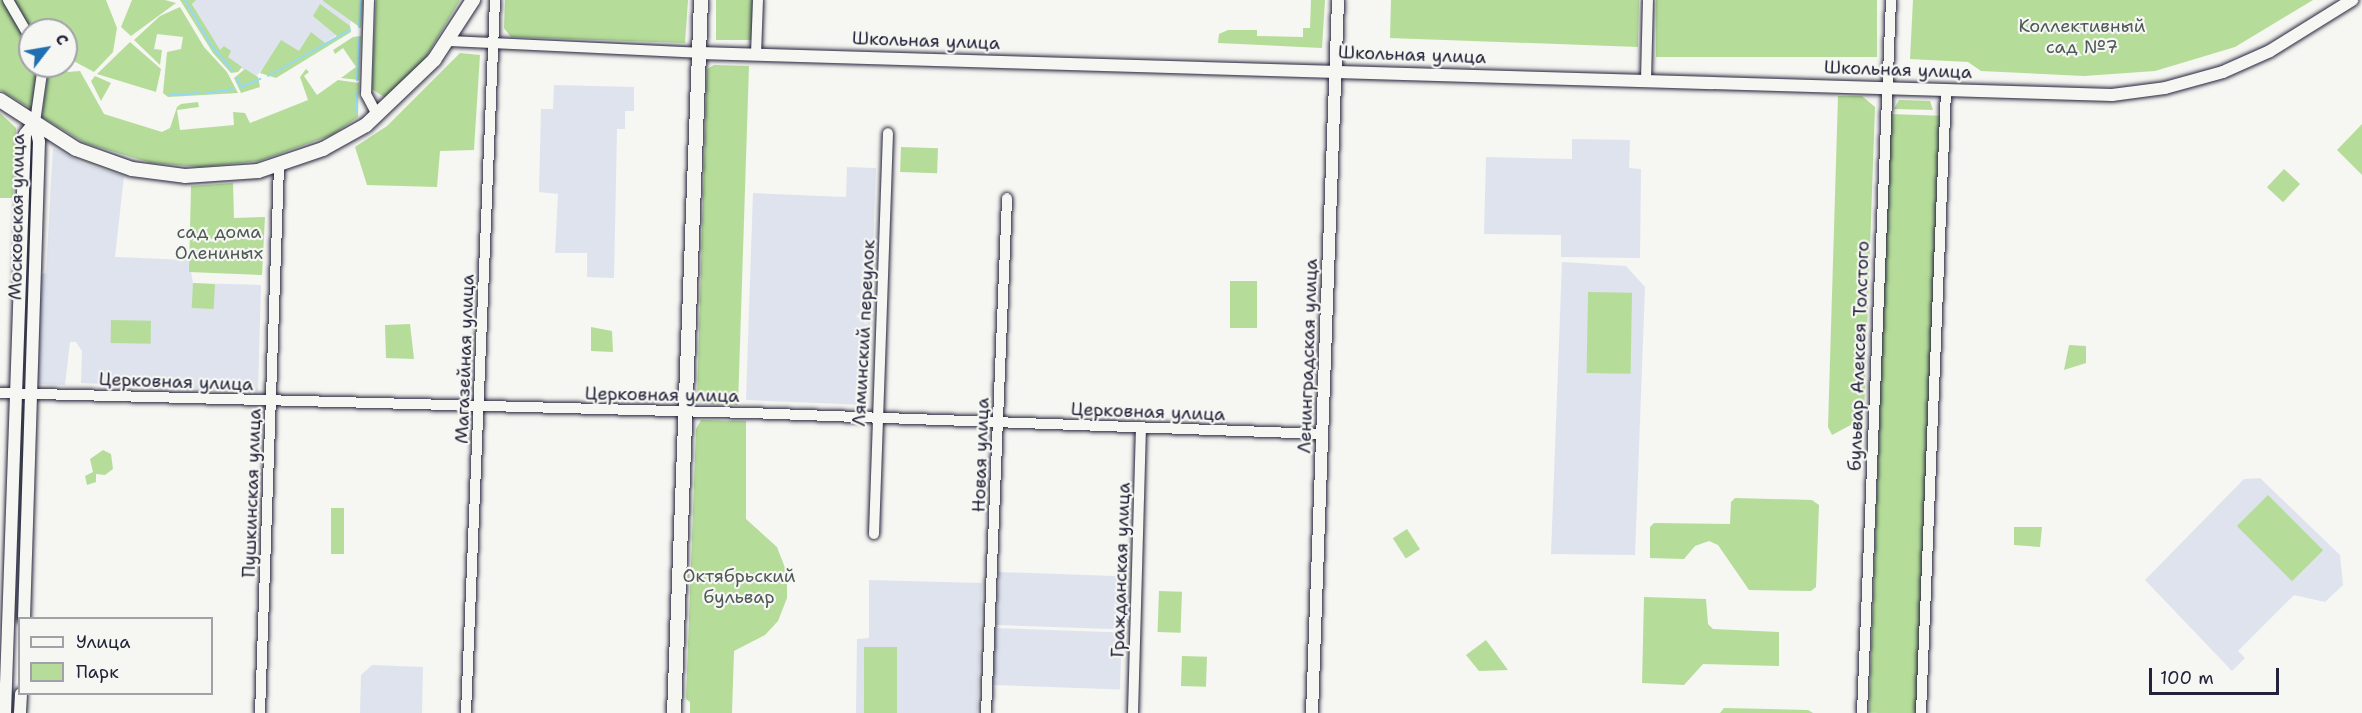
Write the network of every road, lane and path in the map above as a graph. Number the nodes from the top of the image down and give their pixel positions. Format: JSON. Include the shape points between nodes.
{"nodes":[{"id":1,"x":8,"y":0,"type":"edge"},
{"id":2,"x":369,"y":0,"type":"edge"},
{"id":3,"x":473,"y":0,"type":"edge"},
{"id":4,"x":701,"y":0,"type":"edge"},
{"id":5,"x":758,"y":0,"type":"edge"},
{"id":6,"x":1338,"y":0,"type":"edge"},
{"id":7,"x":1648,"y":0,"type":"edge"},
{"id":8,"x":1891,"y":0,"type":"edge"},
{"id":9,"x":2352,"y":0,"type":"edge"},
{"id":10,"x":494,"y":2,"type":"edge"},
{"id":11,"x":18,"y":18,"type":"edge"},
{"id":12,"x":449,"y":42,"type":"junction"},
{"id":13,"x":493,"y":44,"type":"junction"},
{"id":14,"x":699,"y":52,"type":"junction"},
{"id":15,"x":756,"y":54,"type":"junction"},
{"id":16,"x":1336,"y":71,"type":"junction"},
{"id":17,"x":41,"y":78,"type":"edge"},
{"id":18,"x":1646,"y":80,"type":"junction"},
{"id":19,"x":1885,"y":87,"type":"junction"},
{"id":20,"x":1946,"y":90,"type":"junction"},
{"id":21,"x":0,"y":100,"type":"edge"},
{"id":22,"x":377,"y":115,"type":"junction"},
{"id":23,"x":35,"y":122,"type":"junction"},
{"id":24,"x":888,"y":133,"type":"dead end"},
{"id":25,"x":279,"y":166,"type":"junction"},
{"id":26,"x":1007,"y":198,"type":"dead end"},
{"id":27,"x":0,"y":393,"type":"edge"},
{"id":28,"x":16,"y":393,"type":"junction"},
{"id":29,"x":31,"y":394,"type":"junction"},
{"id":30,"x":271,"y":401,"type":"junction"},
{"id":31,"x":480,"y":407,"type":"junction"},
{"id":32,"x":687,"y":413,"type":"junction"},
{"id":33,"x":877,"y":417,"type":"junction"},
{"id":34,"x":1000,"y":424,"type":"junction"},
{"id":35,"x":1141,"y":428,"type":"junction"},
{"id":36,"x":1323,"y":434,"type":"junction"},
{"id":37,"x":873,"y":534,"type":"dead end"},
{"id":38,"x":24,"y":617,"type":"edge"},
{"id":39,"x":21,"y":695,"type":"edge"},
{"id":40,"x":4,"y":713,"type":"edge"},
{"id":41,"x":20,"y":713,"type":"edge"},
{"id":42,"x":260,"y":713,"type":"edge"},
{"id":43,"x":466,"y":713,"type":"edge"},
{"id":44,"x":674,"y":713,"type":"edge"},
{"id":45,"x":986,"y":713,"type":"edge"},
{"id":46,"x":1133,"y":713,"type":"edge"},
{"id":47,"x":1312,"y":713,"type":"edge"},
{"id":48,"x":1862,"y":713,"type":"edge"},
{"id":49,"x":1921,"y":713,"type":"edge"}],
"edges":[{"from":1,"to":11,"type":"street"},
{"from":2,"to":22,"type":"street","via":[[366,94]]},
{"from":3,"to":12,"type":"main road"},
{"from":4,"to":14,"type":"main road"},
{"from":5,"to":15,"type":"street"},
{"from":6,"to":16,"type":"street","name":"Ленинградская улица"},
{"from":7,"to":18,"type":"street"},
{"from":8,"to":19,"type":"street","name":"бульвар Алексея Толстого"},
{"from":9,"to":20,"type":"street","name":"Школьная улица","via":[[2246,63],[2165,88],[2112,95]]},
{"from":10,"to":13,"type":"street","name":"Магазейная улица"},
{"from":12,"to":13,"type":"street","name":"Школьная улица"},
{"from":12,"to":22,"type":"main road","via":[[413,84]]},
{"from":13,"to":14,"type":"street","name":"Школьная улица"},
{"from":13,"to":31,"type":"street","name":"Магазейная улица"},
{"from":14,"to":15,"type":"street","name":"Школьная улица"},
{"from":14,"to":32,"type":"main road"},
{"from":15,"to":16,"type":"street","name":"Школьная улица"},
{"from":16,"to":18,"type":"street","name":"Школьная улица"},
{"from":16,"to":36,"type":"street","name":"Ленинградская улица"},
{"from":17,"to":23,"type":"street"},
{"from":18,"to":19,"type":"street","name":"Школьная улица"},
{"from":19,"to":20,"type":"street","name":"Школьная улица"},
{"from":19,"to":48,"type":"street","name":"бульвар Алексея Толстого"},
{"from":20,"to":49,"type":"street"},
{"from":21,"to":23,"type":"main road"},
{"from":22,"to":25,"type":"main road","via":[[347,137]]},
{"from":23,"to":25,"type":"main road","via":[[76,149],[143,171],[207,176]]},
{"from":23,"to":28,"type":"street","name":"Московская улица","via":[[25,135]]},
{"from":23,"to":29,"type":"street","name":"Московская улица","via":[[39,142]]},
{"from":24,"to":33,"type":"street","name":"Ляминский переулок"},
{"from":25,"to":30,"type":"street","name":"Пушкинская улица"},
{"from":26,"to":34,"type":"street","name":"Новая улица","via":[[999,354]]},
{"from":27,"to":28,"type":"street","name":"Церковная улица"},
{"from":28,"to":29,"type":"street","name":"Церковная улица"},
{"from":28,"to":40,"type":"street","name":"Московская улица"},
{"from":29,"to":30,"type":"street","name":"Церковная улица"},
{"from":29,"to":38,"type":"street","name":"Московская улица"},
{"from":30,"to":31,"type":"street","name":"Церковная улица"},
{"from":30,"to":42,"type":"street","name":"Пушкинская улица"},
{"from":31,"to":32,"type":"street","name":"Церковная улица"},
{"from":31,"to":43,"type":"street","name":"Магазейная улица"},
{"from":32,"to":33,"type":"street","name":"Церковная улица"},
{"from":32,"to":44,"type":"main road"},
{"from":33,"to":34,"type":"street","name":"Церковная улица"},
{"from":33,"to":37,"type":"street","name":"Ляминский переулок"},
{"from":34,"to":35,"type":"street","name":"Церковная улица"},
{"from":34,"to":45,"type":"street","name":"Новая улица"},
{"from":35,"to":36,"type":"street","name":"Церковная улица"},
{"from":35,"to":46,"type":"street","name":"Гражданская улица"},
{"from":36,"to":47,"type":"street","name":"Ленинградская улица"},
{"from":39,"to":41,"type":"street"}]}
